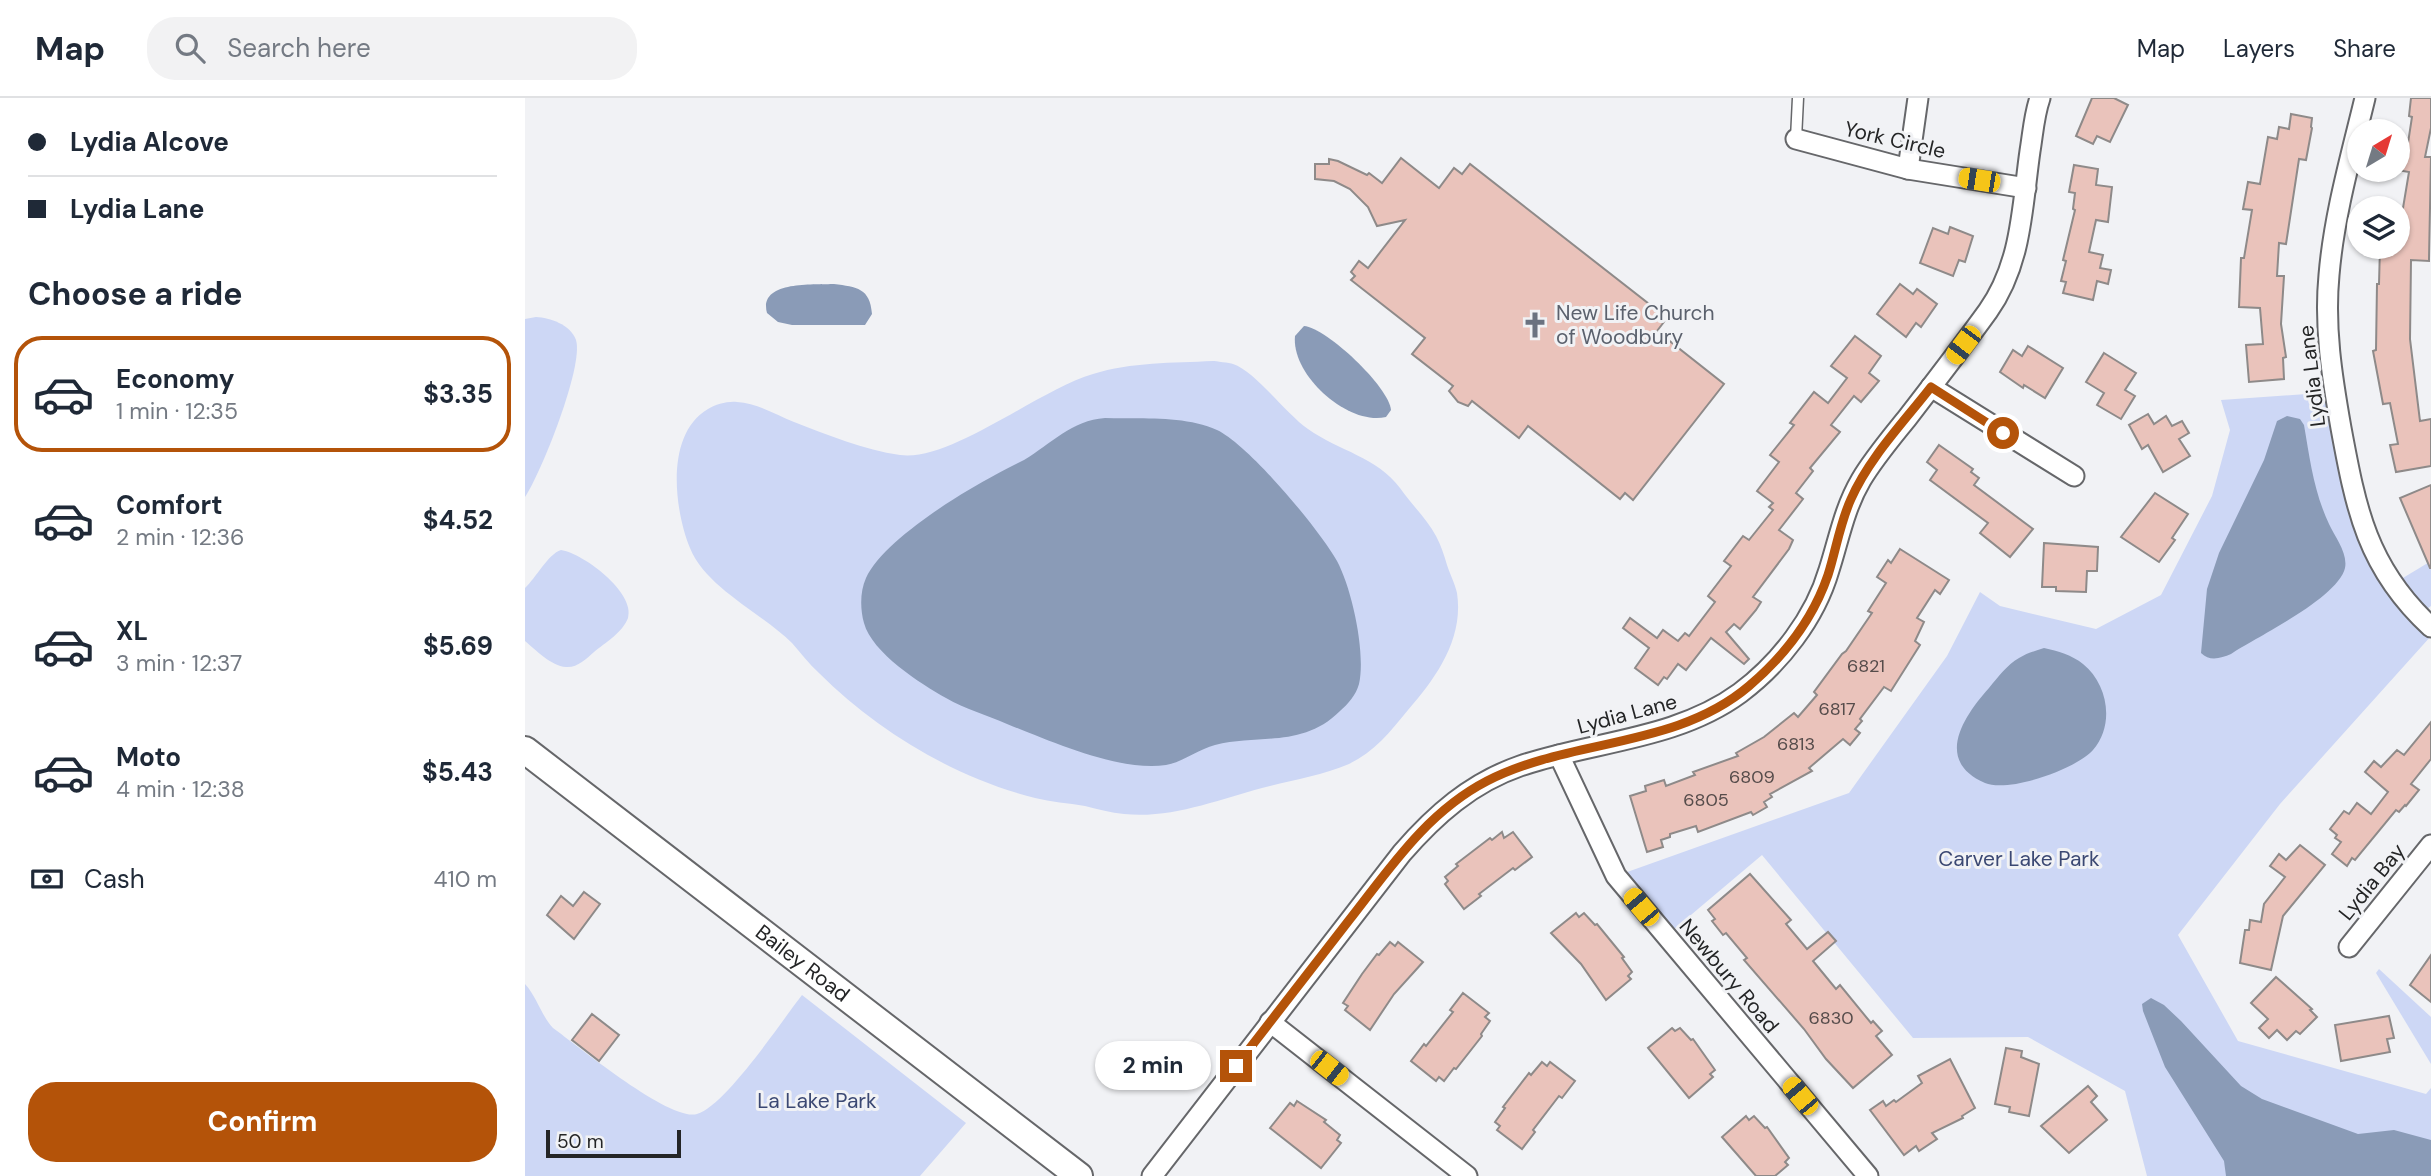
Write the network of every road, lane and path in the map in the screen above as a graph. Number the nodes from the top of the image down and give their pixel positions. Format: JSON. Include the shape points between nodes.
{"nodes":[{"id":1,"x":1798,"y":98,"type":"edge"},
{"id":2,"x":1918,"y":98,"type":"edge"},
{"id":3,"x":2040,"y":98,"type":"edge"},
{"id":4,"x":2365,"y":98,"type":"edge"},
{"id":5,"x":1796,"y":139,"type":"joint"},
{"id":6,"x":1908,"y":169,"type":"junction"},
{"id":7,"x":2026,"y":188,"type":"junction"},
{"id":8,"x":1931,"y":387,"type":"junction"},
{"id":9,"x":2074,"y":476,"type":"dead end"},
{"id":10,"x":2431,"y":627,"type":"edge"},
{"id":11,"x":525,"y":750,"type":"edge"},
{"id":12,"x":1559,"y":755,"type":"junction"},
{"id":13,"x":2431,"y":845,"type":"edge"},
{"id":14,"x":2349,"y":947,"type":"dead end"},
{"id":15,"x":1270,"y":1022,"type":"junction"},
{"id":16,"x":1079,"y":1176,"type":"edge"},
{"id":17,"x":1151,"y":1176,"type":"edge"},
{"id":18,"x":1467,"y":1176,"type":"edge"},
{"id":19,"x":1868,"y":1176,"type":"edge"}],
"edges":[{"from":1,"to":5,"type":"lane"},
{"from":2,"to":6,"type":"street"},
{"from":3,"to":7,"type":"street","name":"Lydia Lane"},
{"from":4,"to":10,"type":"street","name":"Lydia Lane","via":[[2330,266],[2332,378],[2353,491],[2367,538],[2399,593]]},
{"from":5,"to":6,"type":"street","name":"York Circle"},
{"from":6,"to":7,"type":"street","name":"York Circle"},
{"from":7,"to":8,"type":"street","name":"Lydia Lane","via":[[2017,246],[2003,287]]},
{"from":8,"to":9,"type":"street"},
{"from":8,"to":12,"type":"street","name":"Lydia Lane","via":[[1861,480],[1844,516],[1817,600],[1793,640],[1766,670],[1735,696],[1689,721]]},
{"from":11,"to":16,"type":"main road","name":"Bailey Road"},
{"from":12,"to":15,"type":"street","name":"Lydia Lane","via":[[1486,781],[1439,812]]},
{"from":12,"to":19,"type":"street","name":"Newbury Road","via":[[1616,876]]},
{"from":13,"to":14,"type":"street","name":"Lydia Bay"},
{"from":15,"to":17,"type":"street","name":"Lydia Lane"},
{"from":15,"to":18,"type":"street"}]}
